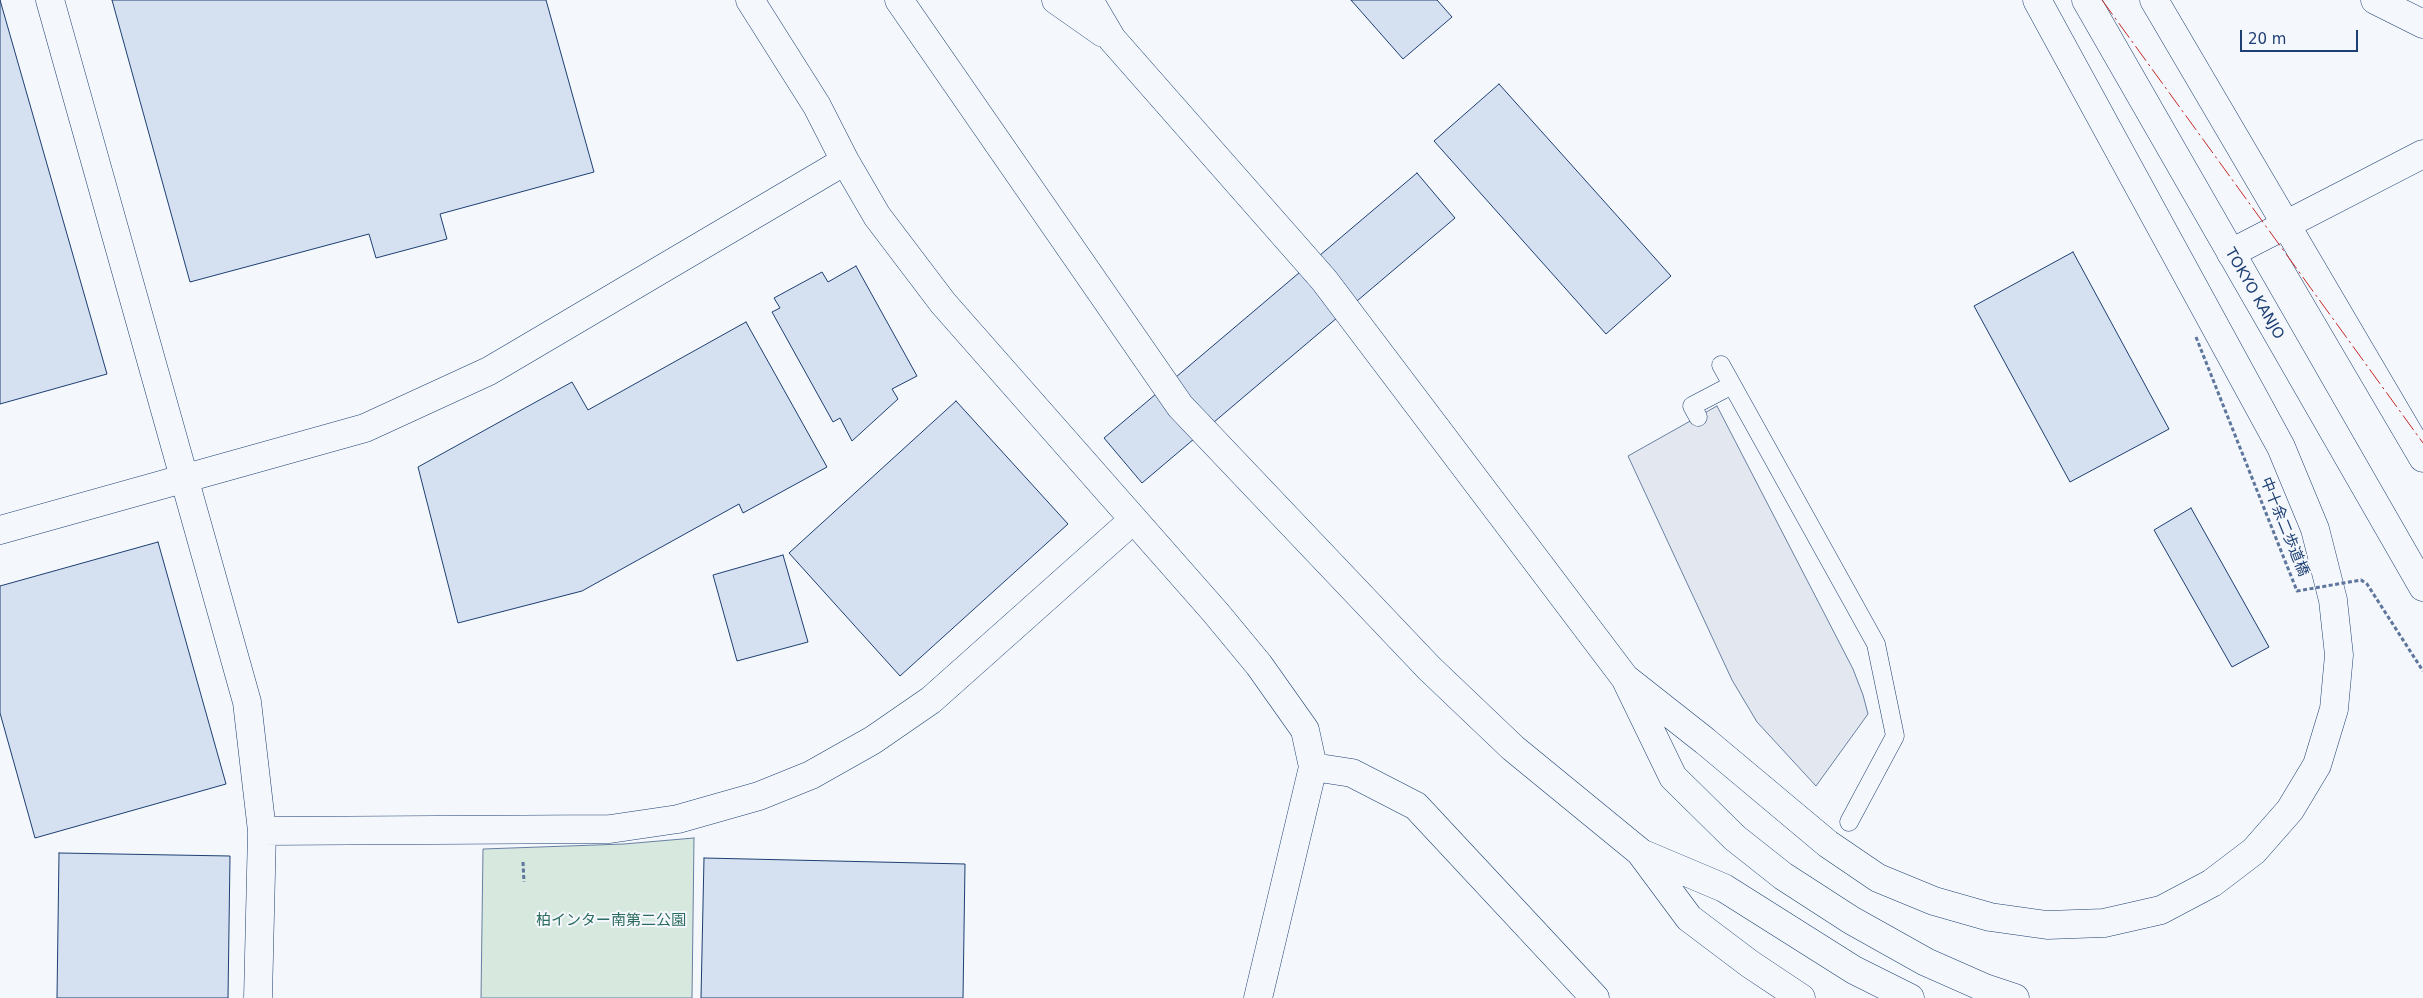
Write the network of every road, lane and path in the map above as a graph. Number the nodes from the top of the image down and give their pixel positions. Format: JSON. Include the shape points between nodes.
{"nodes":[{"id":1,"x":50,"y":0,"type":"edge"},
{"id":2,"x":750,"y":0,"type":"edge"},
{"id":3,"x":899,"y":0,"type":"edge"},
{"id":4,"x":1056,"y":0,"type":"edge"},
{"id":5,"x":1089,"y":0,"type":"edge"},
{"id":6,"x":2037,"y":0,"type":"edge"},
{"id":7,"x":2086,"y":0,"type":"edge"},
{"id":8,"x":2154,"y":0,"type":"edge"},
{"id":9,"x":2375,"y":0,"type":"edge"},
{"id":10,"x":2423,"y":24,"type":"edge"},
{"id":11,"x":1112,"y":39,"type":"junction"},
{"id":12,"x":2423,"y":154,"type":"edge"},
{"id":13,"x":844,"y":161,"type":"junction"},
{"id":14,"x":2286,"y":223,"type":"junction"},
{"id":15,"x":2231,"y":253,"type":"junction"},
{"id":16,"x":2196,"y":337,"type":"dead end"},
{"id":17,"x":1721,"y":365,"type":"dead end"},
{"id":18,"x":1732,"y":384,"type":"junction"},
{"id":19,"x":1698,"y":416,"type":"dead end"},
{"id":20,"x":2423,"y":458,"type":"edge"},
{"id":21,"x":184,"y":479,"type":"junction"},
{"id":22,"x":1133,"y":520,"type":"junction"},
{"id":23,"x":0,"y":530,"type":"edge"},
{"id":24,"x":2423,"y":587,"type":"edge"},
{"id":25,"x":2423,"y":671,"type":"edge"},
{"id":26,"x":1624,"y":678,"type":"junction"},
{"id":27,"x":1313,"y":767,"type":"junction"},
{"id":28,"x":1849,"y":822,"type":"dead end"},
{"id":29,"x":262,"y":831,"type":"junction"},
{"id":30,"x":1640,"y":852,"type":"junction"},
{"id":31,"x":258,"y":998,"type":"edge"},
{"id":32,"x":1258,"y":998,"type":"edge"},
{"id":33,"x":1595,"y":998,"type":"edge"},
{"id":34,"x":1801,"y":998,"type":"edge"},
{"id":35,"x":1910,"y":998,"type":"edge"},
{"id":36,"x":2015,"y":998,"type":"edge"}],
"edges":[{"from":1,"to":21,"type":"main road"},
{"from":2,"to":13,"type":"main road","via":[[818,106]]},
{"from":3,"to":30,"type":"main road","via":[[1180,406],[1429,668],[1513,748]]},
{"from":4,"to":11,"type":"main road"},
{"from":5,"to":11,"type":"main road"},
{"from":6,"to":26,"type":"main road","via":[[2281,447],[2315,528],[2333,600],[2339,655],[2334,709],[2317,765],[2290,810],[2254,851],[2212,883],[2161,910],[2104,923],[2056,925],[1990,917],[1934,901],[1878,878],[1828,844]]},
{"from":7,"to":15,"type":"main road","name":"TOKYO KANJO"},
{"from":8,"to":14,"type":"main road"},
{"from":9,"to":10,"type":"main road"},
{"from":11,"to":26,"type":"main road","via":[[1324,280]]},
{"from":12,"to":14,"type":"main road"},
{"from":13,"to":21,"type":"main road","via":[[489,371],[365,428]]},
{"from":13,"to":22,"type":"main road","via":[[877,216],[943,303]]},
{"from":14,"to":15,"type":"main road"},
{"from":14,"to":20,"type":"main road"},
{"from":15,"to":24,"type":"main road","name":"TOKYO KANJO"},
{"from":16,"to":25,"type":"path","name":"中十余二歩道橋","bridge":true,"via":[[2297,591],[2361,580],[2367,584]]},
{"from":17,"to":18,"type":"lane"},
{"from":18,"to":19,"type":"lane","via":[[1692,406]]},
{"from":18,"to":28,"type":"lane","via":[[1876,644],[1894,736]]},
{"from":21,"to":23,"type":"main road"},
{"from":21,"to":29,"type":"main road","via":[[248,702]]},
{"from":22,"to":27,"type":"main road","via":[[1259,665],[1305,730]]},
{"from":22,"to":29,"type":"main road","via":[[931,700],[873,740],[811,775],[760,796],[678,819],[610,829]]},
{"from":26,"to":36,"type":"main road","via":[[1673,777],[1735,838],[1783,876],[1851,920],[1926,962]]},
{"from":27,"to":32,"type":"main road"},
{"from":27,"to":33,"type":"main road","via":[[1352,773],[1416,806]]},
{"from":29,"to":31,"type":"main road"},
{"from":30,"to":34,"type":"main road","via":[[1689,918]]},
{"from":30,"to":35,"type":"main road","via":[[1724,888],[1854,970]]}]}
